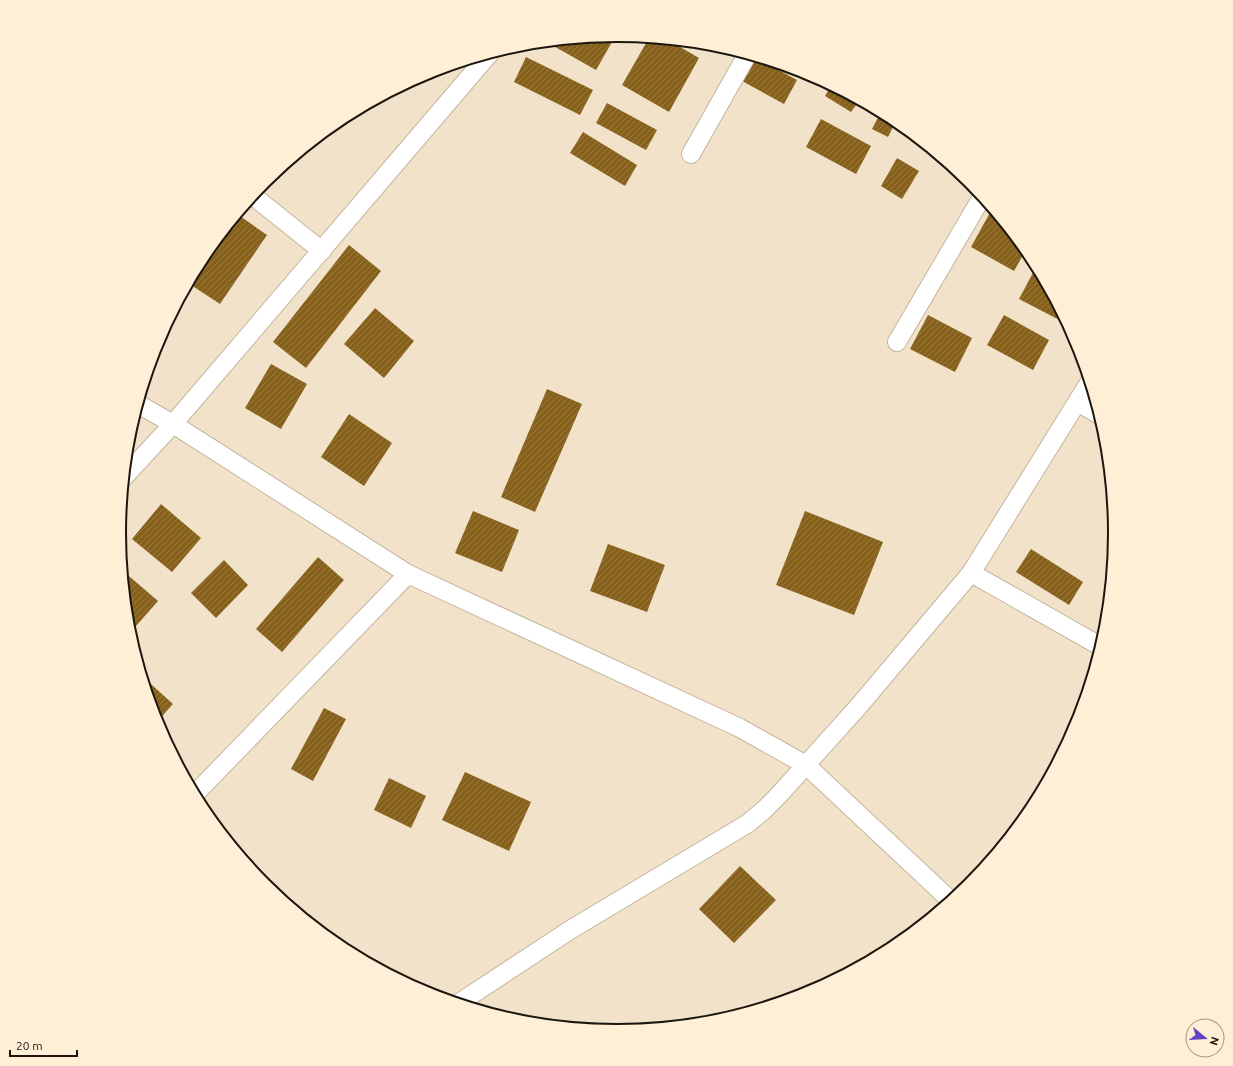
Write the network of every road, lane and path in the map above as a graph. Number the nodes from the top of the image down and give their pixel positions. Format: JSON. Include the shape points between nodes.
{"nodes":[{"id":1,"x":745,"y":59,"type":"edge"},
{"id":2,"x":484,"y":61,"type":"edge"},
{"id":3,"x":691,"y":154,"type":"dead end"},
{"id":4,"x":257,"y":199,"type":"edge"},
{"id":5,"x":979,"y":202,"type":"edge"},
{"id":6,"x":322,"y":251,"type":"junction"},
{"id":7,"x":896,"y":342,"type":"dead end"},
{"id":8,"x":1086,"y":389,"type":"edge"},
{"id":9,"x":1078,"y":402,"type":"junction"},
{"id":10,"x":142,"y":406,"type":"edge"},
{"id":11,"x":1092,"y":410,"type":"edge"},
{"id":12,"x":173,"y":424,"type":"junction"},
{"id":13,"x":130,"y":471,"type":"edge"},
{"id":14,"x":971,"y":573,"type":"junction"},
{"id":15,"x":408,"y":574,"type":"junction"},
{"id":16,"x":1095,"y":643,"type":"edge"},
{"id":17,"x":806,"y":765,"type":"junction"},
{"id":18,"x":198,"y":790,"type":"edge"},
{"id":19,"x":946,"y":896,"type":"edge"},
{"id":20,"x":464,"y":1000,"type":"edge"}],
"edges":[{"from":1,"to":3,"type":"street"},
{"from":2,"to":6,"type":"street"},
{"from":4,"to":6,"type":"street"},
{"from":5,"to":7,"type":"street"},
{"from":6,"to":12,"type":"street"},
{"from":8,"to":9,"type":"street"},
{"from":9,"to":11,"type":"street"},
{"from":9,"to":14,"type":"street"},
{"from":10,"to":12,"type":"street"},
{"from":12,"to":13,"type":"street"},
{"from":12,"to":15,"type":"street"},
{"from":14,"to":16,"type":"street"},
{"from":14,"to":17,"type":"street"},
{"from":15,"to":17,"type":"street","via":[[740,728]]},
{"from":15,"to":18,"type":"street"},
{"from":17,"to":19,"type":"street"},
{"from":17,"to":20,"type":"street","via":[[778,796],[747,824],[570,930]]}]}
